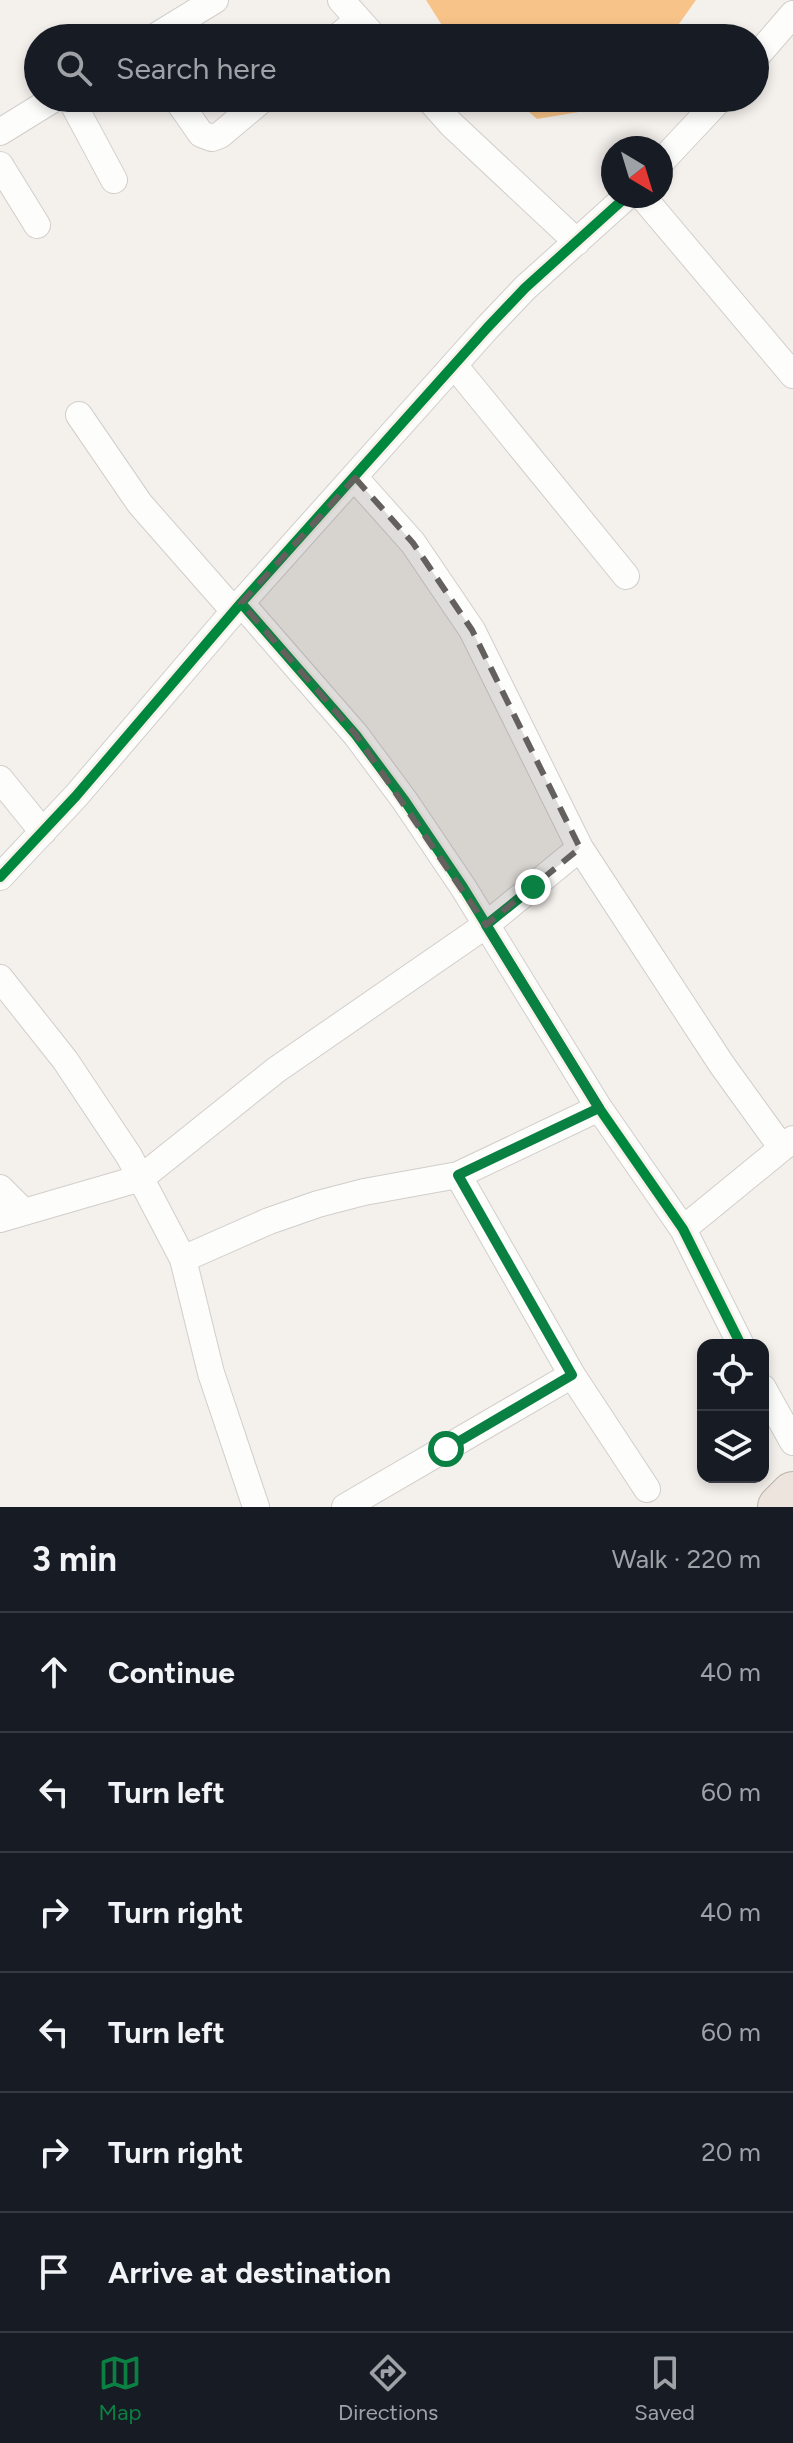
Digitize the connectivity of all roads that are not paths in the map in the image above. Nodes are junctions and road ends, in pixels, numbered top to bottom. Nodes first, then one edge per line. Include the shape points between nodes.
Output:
1 (215, 0) edge
2 (793, 14) edge
3 (176, 24) edge
4 (769, 42) edge
5 (32, 112) edge
6 (78, 112) edge
7 (186, 112) edge
8 (247, 112) edge
9 (440, 112) edge
10 (708, 112) edge
11 (0, 132) edge
12 (673, 149) edge
13 (0, 165) edge
14 (114, 180) dead end
15 (614, 208) edge
16 (652, 208) edge
17 (37, 225) dead end
18 (577, 242) junction
19 (454, 365) junction
20 (793, 375) edge
21 (79, 415) dead end
22 (355, 478) junction
23 (626, 576) dead end
24 (238, 607) junction
25 (0, 779) edge
26 (43, 832) junction
27 (580, 848) junction
28 (0, 877) edge
29 (486, 925) junction
30 (0, 978) edge
31 (599, 1108) junction
32 (787, 1143) edge
33 (458, 1175) junction
34 (141, 1178) junction
35 (0, 1188) edge
36 (12, 1215) edge
37 (683, 1229) junction
38 (183, 1259) junction
39 (738, 1339) edge
40 (572, 1375) junction
41 (769, 1399) edge
42 (793, 1442) edge
43 (647, 1489) dead end
44 (793, 1494) edge
45 (256, 1507) edge
46 (345, 1507) edge
47 (780, 1507) edge

1 - 3 street
2 - 4 street
5 - 11 street
6 - 14 street
7 - 8 street via 201,134 212,138
9 - 18 street
10 - 12 street
13 - 17 street
15 - 18 street
16 - 20 street
18 - 19 street via 525,288
19 - 22 street
19 - 23 street
21 - 24 street via 140,504
22 - 24 street
22 - 27 street via 413,543 472,630
24 - 26 street
24 - 29 street via 356,735
25 - 26 street
26 - 28 street
27 - 29 street
27 - 32 street via 682,1006
29 - 31 street
29 - 34 street via 276,1070
30 - 34 street via 65,1060
31 - 33 street
31 - 37 street
32 - 37 street
33 - 38 street via 318,1204
33 - 40 street
34 - 36 street
34 - 38 street
35 - 36 street
37 - 39 street
38 - 45 street via 211,1373
40 - 43 street
40 - 46 street
41 - 42 street
44 - 47 highway

